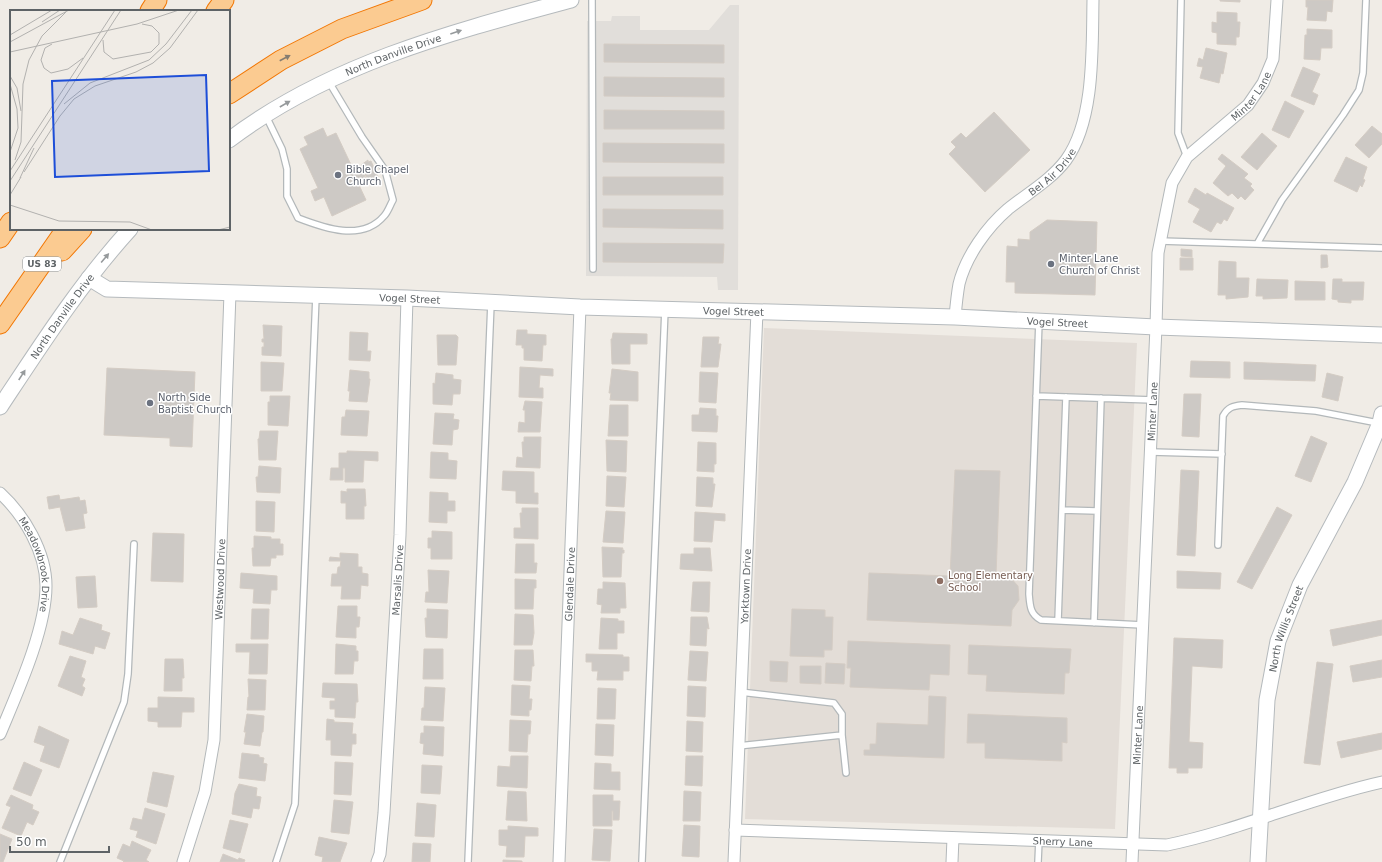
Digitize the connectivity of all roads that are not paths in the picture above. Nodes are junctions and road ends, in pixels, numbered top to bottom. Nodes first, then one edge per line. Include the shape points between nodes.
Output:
1 (157, 0) edge
2 (224, 0) edge
3 (422, 0) edge
4 (571, 0) edge
5 (592, 0) edge
6 (1094, 0) edge
7 (1181, 0) edge
8 (1277, 0) edge
9 (1366, 0) edge
10 (151, 10) edge
11 (217, 10) edge
12 (328, 80) junction
13 (230, 93) edge
14 (266, 115) junction
15 (230, 139) edge
16 (1187, 157) junction
17 (10, 223) edge
18 (65, 230) edge
19 (81, 230) edge
20 (129, 230) edge
21 (0, 238) edge
22 (1160, 241) junction
23 (1257, 244) junction
24 (1382, 248) edge
25 (593, 269) dead end
26 (89, 278) junction
27 (230, 293) junction
28 (316, 296) junction
29 (408, 298) junction
30 (18, 299) junction
31 (491, 302) junction
32 (580, 307) junction
33 (665, 309) junction
34 (757, 311) junction
35 (955, 317) junction
36 (1039, 321) junction
37 (0, 324) edge
38 (1156, 327) junction
39 (1382, 335) edge
40 (1036, 396) junction
41 (1066, 397) junction
42 (1101, 398) junction
43 (1153, 400) junction
44 (0, 407) edge
45 (1381, 418) edge
46 (1151, 452) junction
47 (1222, 454) junction
48 (0, 493) edge
49 (1062, 510) junction
50 (1097, 511) junction
51 (134, 544) dead end
52 (1218, 545) dead end
53 (1058, 621) junction
54 (1094, 623) junction
55 (1142, 625) junction
56 (740, 692) junction
57 (0, 734) edge
58 (842, 735) junction
59 (738, 746) junction
60 (846, 773) dead end
61 (1382, 782) edge
62 (1259, 820) junction
63 (735, 830) junction
64 (953, 838) junction
65 (1039, 840) junction
66 (1132, 844) junction
67 (60, 862) edge
68 (183, 862) edge
69 (276, 862) edge
70 (377, 862) edge
71 (468, 862) edge
72 (559, 862) edge
73 (642, 862) edge
74 (734, 862) edge
75 (952, 862) edge
76 (1038, 862) edge
77 (1132, 862) edge
78 (1258, 862) edge

1 - 10 highway
2 - 11 highway
13 -> 3 highway via 281,60 342,29
12 -> 4 street, North Danville Drive via 381,57 467,28
5 - 25 lane
6 - 35 street, Bel Air Drive via 1088,104 1078,135 1067,159 1007,210 988,230 969,258 959,284
7 - 16 lane via 1178,133
8 - 16 street, Minter Lane via 1273,59 1264,83 1248,105
9 - 23 lane via 1363,73 1359,90 1282,200
14 -> 12 street, North Danville Drive
12 - 14 lane via 385,170 391,192 392,200 384,216 367,228 341,232 298,218 287,196 288,169 282,149
14 - 15 street, North Danville Drive
16 - 22 street, Minter Lane via 1172,184
17 - 21 highway
18 - 30 highway, US 83
19 - 30 highway
26 -> 20 street, North Danville Drive
22 - 23 lane
22 - 38 street, Minter Lane
23 - 24 lane
26 - 27 street, Vogel Street via 107,289
44 -> 26 street, North Danville Drive via 57,320
27 - 28 street, Vogel Street
27 - 68 street, Westwood Drive via 214,740 205,792
28 - 29 street, Vogel Street
28 - 69 lane via 294,804
29 - 31 street, Vogel Street
29 - 70 street, Marsalis Drive via 400,543 384,813
30 - 37 highway, US 83
31 - 32 street, Vogel Street
31 - 71 lane
32 - 33 street, Vogel Street
32 - 72 street, Glendale Drive
33 - 34 street, Vogel Street
33 - 73 lane
34 - 35 street, Vogel Street
34 - 56 street, Yorktown Drive
35 - 36 street, Vogel Street
36 - 38 street, Vogel Street
36 - 40 lane
38 - 39 street, Vogel Street
38 - 43 street, Minter Lane
40 - 41 lane
40 - 53 lane via 1030,608 1034,616 1041,620
41 - 42 lane
41 - 49 lane
42 - 43 lane
42 - 50 lane
43 - 46 street, Minter Lane
45 - 47 lane via 1232,406 1223,416
45 - 62 street, North Willis Street via 1355,482 1300,585 1278,641 1267,700
46 - 47 lane
46 - 55 street, Minter Lane
47 - 52 lane
48 - 57 street, Meadowbrook Drive via 14,506 35,541 43,563 46,586 39,631
49 - 50 lane
49 - 53 lane
50 - 54 lane
51 - 67 lane via 128,674 124,702
53 - 54 lane
54 - 55 lane
55 - 66 street, Minter Lane
56 - 58 lane via 834,703 842,714
56 - 59 street, Yorktown Drive
58 - 59 lane
58 - 60 lane
59 - 63 street, Yorktown Drive
61 - 62 street, Sherry Lane via 1350,789
62 - 66 street, Sherry Lane via 1167,845
62 - 78 street, North Willis Street
63 - 64 street, Sherry Lane
63 - 74 street, Yorktown Drive
64 - 65 street, Sherry Lane
64 - 75 street
65 - 66 street, Sherry Lane
65 - 76 lane
66 - 77 street, Minter Lane

